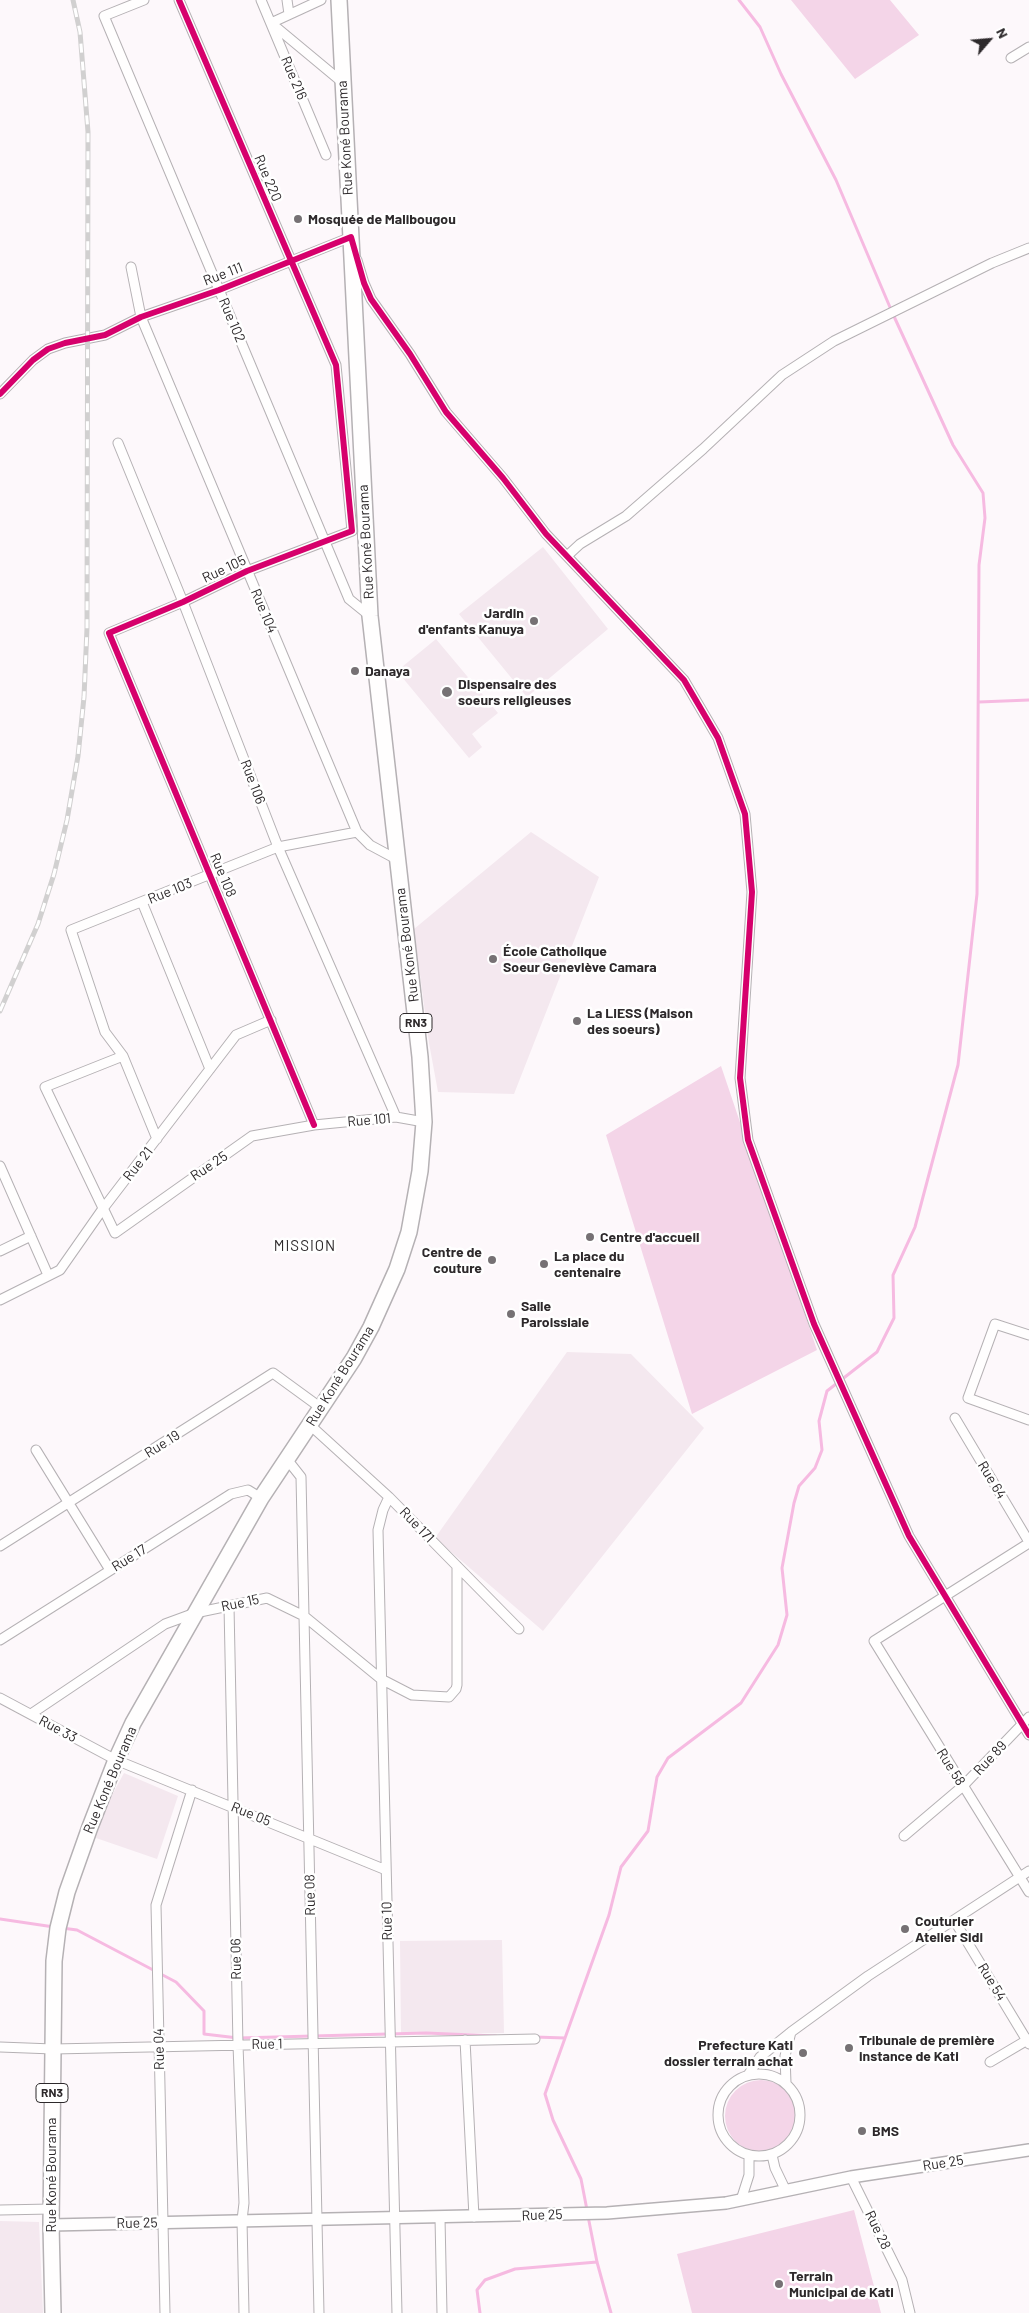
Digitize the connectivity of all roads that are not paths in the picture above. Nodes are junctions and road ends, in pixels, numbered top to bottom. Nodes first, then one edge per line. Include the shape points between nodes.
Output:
1 (144, 0) edge
2 (179, 0) edge
3 (261, 0) edge
4 (287, 0) edge
5 (321, 0) edge
6 (339, 0) edge
7 (289, 14) junction
8 (271, 23) junction
9 (1029, 47) edge
10 (1011, 58) dead end
11 (342, 82) junction
12 (326, 155) dead end
13 (351, 237) junction
14 (1029, 248) edge
15 (290, 261) junction
16 (131, 267) dead end
17 (219, 290) junction
18 (141, 317) junction
19 (0, 394) edge
20 (118, 443) dead end
21 (352, 531) joint
22 (325, 542) junction
23 (567, 556) junction
24 (247, 570) junction
25 (183, 602) junction
26 (370, 616) junction
27 (109, 633) joint
28 (357, 832) junction
29 (278, 847) junction
30 (398, 860) junction
31 (210, 875) junction
32 (142, 902) junction
33 (271, 1020) junction
34 (123, 1056) junction
35 (210, 1070) junction
36 (396, 1117) junction
37 (424, 1122) junction
38 (314, 1125) junction
39 (157, 1139) junction
40 (0, 1166) edge
41 (102, 1210) junction
42 (30, 1236) junction
43 (0, 1251) edge
44 (48, 1275) junction
45 (0, 1300) edge
46 (1029, 1335) edge
47 (321, 1408) junction
48 (955, 1418) dead end
49 (1029, 1420) edge
50 (310, 1425) junction
51 (36, 1450) dead end
52 (286, 1458) junction
53 (389, 1497) junction
54 (261, 1498) junction
55 (68, 1502) junction
56 (1029, 1542) edge
57 (0, 1546) edge
58 (457, 1566) junction
59 (110, 1570) junction
60 (946, 1596) junction
61 (229, 1606) junction
62 (195, 1613) junction
63 (304, 1616) junction
64 (519, 1629) dead end
65 (0, 1640) edge
66 (382, 1679) junction
67 (0, 1698) edge
68 (31, 1714) junction
69 (1026, 1720) edge
70 (1029, 1735) edge
71 (116, 1760) junction
72 (964, 1786) junction
73 (192, 1790) junction
74 (233, 1807) junction
75 (904, 1836) dead end
76 (309, 1838) junction
77 (386, 1870) junction
78 (1029, 1871) edge
79 (1020, 1878) junction
80 (1029, 1892) edge
81 (954, 1920) junction
82 (790, 2032) junction
83 (535, 2039) dead end
84 (465, 2040) junction
85 (1028, 2041) edge
86 (390, 2042) junction
87 (314, 2043) junction
88 (238, 2045) junction
89 (159, 2046) junction
90 (0, 2048) edge
91 (53, 2049) junction
92 (990, 2062) dead end
93 (748, 2075) junction
94 (786, 2083) junction
95 (1029, 2150) edge
96 (772, 2155) junction
97 (749, 2156) junction
98 (851, 2177) junction
99 (786, 2191) junction
100 (741, 2200) junction
101 (51, 2209) junction
102 (0, 2210) edge
103 (474, 2217) junction
104 (440, 2218) junction
105 (394, 2219) junction
106 (242, 2220) junction
107 (317, 2220) junction
108 (163, 2222) junction
109 (50, 2225) junction
110 (54, 2313) edge
111 (165, 2313) edge
112 (244, 2313) edge
113 (319, 2313) edge
114 (397, 2313) edge
115 (442, 2313) edge
116 (910, 2313) edge

1 - 17 street, Rue 102 via 104,16
2 - 15 street, Rue 220
3 - 8 street, Rue 216
4 - 7 street
5 - 7 street
6 - 11 highway, Rue Koné Bourama / RN3
7 - 8 street
8 - 11 street
8 - 12 street, Rue 216
9 - 10 street
11 - 13 highway, Rue Koné Bourama / RN3
13 - 15 street, Rue 111
13 - 23 street via 371,298 446,412
13 - 26 highway, Rue Koné Bourama / RN3
14 - 23 street via 834,341 782,375 626,516 580,544
15 - 17 street, Rue 111
15 - 21 street, Rue 220 via 336,365
16 - 18 street, Rue 104
17 - 18 street, Rue 111
17 - 22 street, Rue 102
18 - 19 street, Rue 111 via 105,335 48,350 33,360
18 - 24 street, Rue 104
20 - 25 street, Rue 106
21 - 22 street, Rue 105
22 - 24 street, Rue 105
22 - 26 street, Rue 102 via 349,599
23 - 60 street via 684,680 718,738 746,814 752,892 740,1078 748,1140 814,1324 910,1536
24 - 25 street, Rue 105
24 - 28 street, Rue 104
25 - 27 street, Rue 105
25 - 29 street, Rue 106
26 - 30 highway, Rue Koné Bourama / RN3
27 - 31 street, Rue 108
28 - 29 street, Rue 103
28 - 30 street, Rue 104 via 370,845
29 - 31 street, Rue 103
29 - 36 street, Rue 106
30 - 37 highway, Rue Koné Bourama / RN3
31 - 32 street, Rue 103
31 - 33 street, Rue 108
32 - 34 street, Rue 103 via 71,930 105,1032
32 - 35 street
33 - 35 street, Rue 21 via 236,1035
33 - 38 street, Rue 108
34 - 39 street
34 - 41 street via 45,1087
35 - 39 street, Rue 21
36 - 37 street, Rue 101
36 - 38 street, Rue 101
37 - 47 highway, Rue Koné Bourama / RN3 via 411,1223 397,1269 371,1327
38 - 41 street, Rue 25 via 252,1136 115,1233
39 - 41 street, Rue 21
40 - 42 street
41 - 44 street, Rue 21 via 60,1270
42 - 43 street
42 - 44 street
44 - 45 street, Rue 21
46 - 49 street via 995,1324 968,1398
47 - 50 highway, Rue Koné Bourama / RN3
47 - 55 street, Rue 19 via 273,1373
48 - 56 street, Rue 64
50 - 52 highway, Rue Koné Bourama / RN3
50 - 53 street, Rue 171
51 - 55 street
52 - 54 highway, Rue Koné Bourama / RN3
52 - 63 street, Rue 08 via 301,1477
53 - 58 street, Rue 171
53 - 66 street, Rue 10 via 378,1530
54 - 59 street, Rue 17 via 248,1490 231,1494
54 - 62 highway, Rue Koné Bourama / RN3
55 - 57 street, Rue 19
55 - 59 street
56 - 60 street
58 - 64 street, Rue 171
58 - 66 street, Rue 15 via 456,1689 449,1697 412,1695
59 - 65 street, Rue 17
60 - 69 street
60 - 72 street, Rue 58 via 874,1641
61 - 62 street, Rue 15
61 - 63 street, Rue 15 via 267,1598
61 - 74 street, Rue 06
62 - 68 street, Rue 15 via 165,1624
62 - 71 highway, Rue Koné Bourama / RN3
63 - 66 street, Rue 15
63 - 76 street, Rue 08
66 - 77 street, Rue 10
67 - 68 street, Rue 33
68 - 71 street, Rue 33
69 - 70 street
69 - 72 street, Rue 89
71 - 73 street, Rue 05
71 - 91 highway, Rue Koné Bourama / RN3 via 86,1836 58,1928 54,1961
72 - 75 street, Rue 89
72 - 79 street, Rue 58
73 - 74 street, Rue 05
73 - 89 street, Rue 04 via 156,1905
74 - 76 street, Rue 05
74 - 88 street, Rue 06
76 - 77 street, Rue 05
76 - 87 street, Rue 08
77 - 86 street, Rue 10
78 - 79 street
79 - 80 street, Rue 58
79 - 81 street
81 - 82 street
81 - 85 street, Rue 54
82 - 93 street via 760,2057
82 - 94 street via 785,2056
83 - 84 street, Rue 1
84 - 86 street, Rue 1
84 - 103 street
85 - 92 street
86 - 87 street, Rue 1
86 - 105 street, Rue 10
87 - 88 street, Rue 1
87 - 107 street, Rue 08
88 - 89 street, Rue 1
88 - 106 street, Rue 06
89 - 91 street, Rue 1
89 - 108 street, Rue 04
90 - 91 street, Rue 1
91 - 101 highway, Rue Koné Bourama / RN3
93 - 94 street via 762,2073
93 - 97 street via 728,2087 718,2113 720,2130 726,2140
94 - 96 street via 797,2098 800,2124 787,2146
95 - 98 street, Rue 25
96 - 97 street
96 - 99 street
97 - 100 street via 749,2175
98 - 99 street, Rue 25
98 - 116 street, Rue 28 via 902,2280
99 - 100 street, Rue 25
100 - 103 street, Rue 25 via 607,2213
101 - 102 street
101 - 109 highway, Rue Koné Bourama / RN3
103 - 104 street, Rue 25
104 - 105 street, Rue 25
104 - 115 street
105 - 107 street, Rue 25
105 - 114 street, Rue 10
106 - 107 street, Rue 25
106 - 108 street, Rue 25
106 - 112 street, Rue 06
107 - 113 street, Rue 08
108 - 109 street, Rue 25
108 - 111 street, Rue 04
109 - 110 highway, Rue Koné Bourama / RN3

